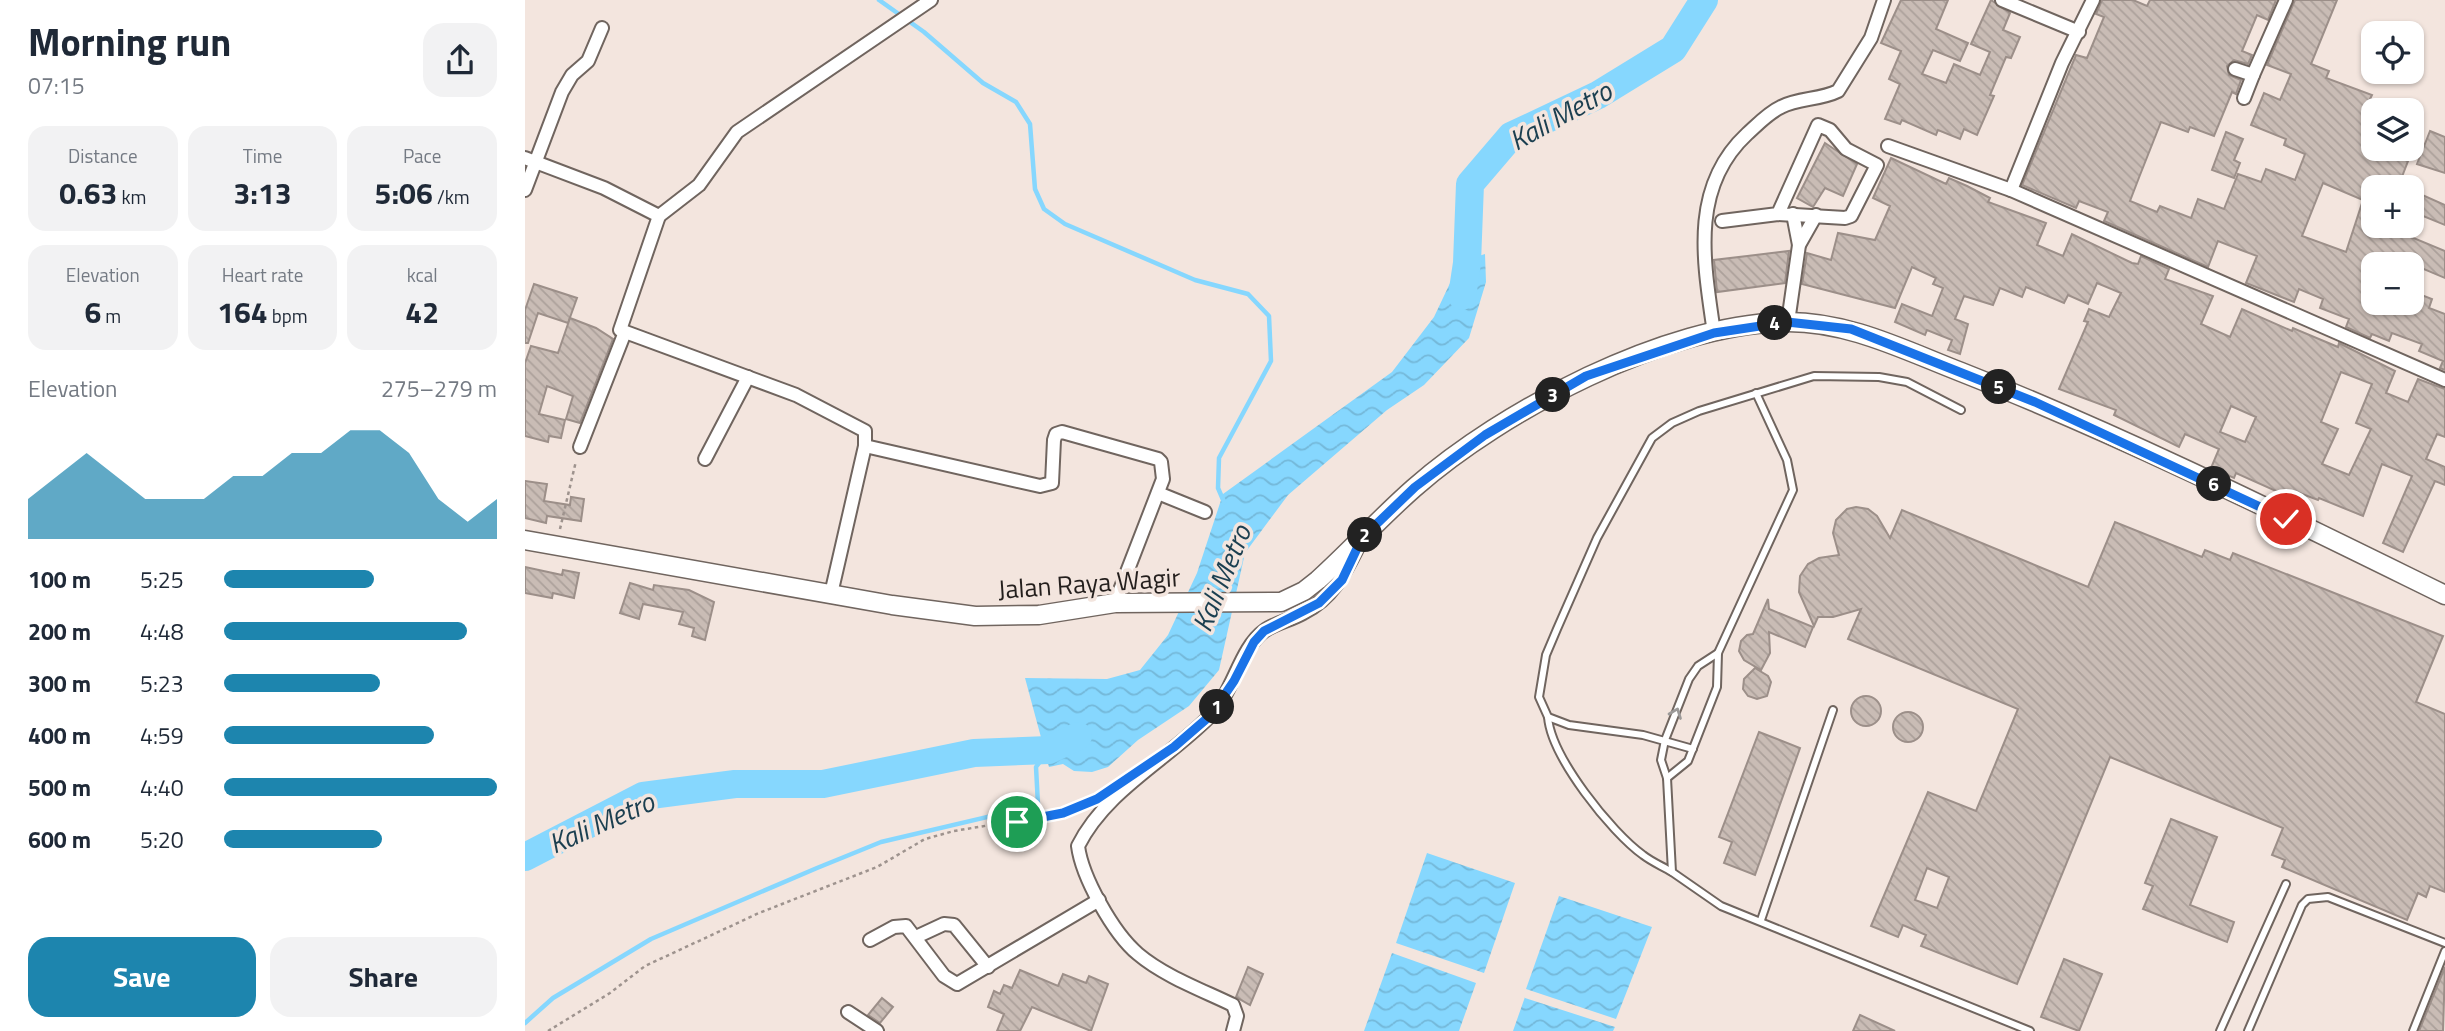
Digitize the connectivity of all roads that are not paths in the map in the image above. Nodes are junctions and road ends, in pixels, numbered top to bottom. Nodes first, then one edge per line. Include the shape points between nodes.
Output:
1 (1884, 0) edge
2 (2002, 0) edge
3 (2093, 0) edge
4 (2286, 0) edge
5 (930, 1) edge
6 (602, 28) dead end
7 (2079, 32) junction
8 (2235, 69) dead end
9 (2253, 75) junction
10 (2244, 98) dead end
11 (1888, 146) dead end
12 (530, 160) edge
13 (525, 190) edge
14 (2011, 190) junction
15 (1778, 214) junction
16 (1793, 214) junction
17 (1815, 215) junction
18 (659, 216) junction
19 (1722, 221) dead end
20 (1799, 245) junction
21 (1787, 322) junction
22 (625, 332) junction
23 (1714, 333) junction
24 (748, 377) junction
25 (2445, 380) edge
26 (1756, 393) junction
27 (1961, 410) dead end
28 (865, 446) junction
29 (580, 447) road end
30 (705, 460) dead end
31 (1158, 493) junction
32 (1205, 512) dead end
33 (1362, 538) junction
34 (525, 540) edge
35 (831, 594) junction
36 (2445, 595) edge
37 (1115, 603) junction
38 (1718, 653) junction
39 (1833, 710) dead end
40 (1548, 717) junction
41 (1665, 740) junction
42 (1693, 749) junction
43 (1667, 778) junction
44 (1672, 872) junction
45 (2286, 884) dead end
46 (1100, 900) junction
47 (1761, 920) junction
48 (916, 937) junction
49 (870, 940) dead end
50 (2445, 943) edge
51 (2445, 951) edge
52 (988, 967) junction
53 (848, 1012) dead end
54 (877, 1031) edge
55 (1233, 1031) edge
56 (2030, 1031) edge
57 (2220, 1031) edge
58 (2248, 1031) edge
59 (2413, 1031) edge

1 - 23 street via 1871,38 1837,91 1781,107 1735,145 1722,165 1709,195 1704,227
2 - 7 street
3 - 7 street
4 - 9 street
5 - 18 street via 737,132 705,179
6 - 12 street via 588,61 562,92
7 - 14 street via 2062,62
8 - 9 street
9 - 10 street
11 - 14 street
12 - 13 street
12 - 18 street via 604,188
14 - 25 street
15 - 16 street
15 - 17 street via 1818,125 1830,130 1846,149 1877,165 1851,216
15 - 19 street
16 - 17 street
16 - 20 street
17 - 20 street
18 - 22 street via 619,327
20 - 21 street
21 - 23 main road, Jalan Raya Wagir
21 - 36 main road, Jalan Raya Wagir via 1851,329 2035,402
22 - 24 street
22 - 29 street
23 - 33 main road, Jalan Raya Wagir via 1586,376 1525,411 1415,487
24 - 28 street via 796,395 862,429 867,436
24 - 30 street
26 - 27 lane via 1814,376 1879,377 1907,382
26 - 38 lane via 1787,460 1793,490
26 - 40 lane via 1672,422 1652,438 1597,538 1546,655 1539,697
28 - 31 street via 1047,486 1052,483 1056,434 1067,432 1158,459 1163,470
28 - 35 street
31 - 32 street
31 - 37 street
33 - 37 main road, Jalan Raya Wagir via 1304,591 1280,602
33 - 46 street via 1340,583 1307,612 1264,631 1211,715 1098,813 1078,846 1083,869
34 - 35 main road, Jalan Raya Wagir
35 - 37 main road, Jalan Raya Wagir via 932,611 1008,617
41 -> 38 lane via 1689,679 1698,666
38 - 42 lane via 1717,687
39 - 47 lane
40 - 41 lane via 1569,725
40 - 44 lane via 1557,750 1610,825 1643,855
41 - 42 lane
41 - 43 lane via 1661,760
42 - 43 lane via 1688,761
43 - 44 lane
44 - 47 lane via 1721,906
45 - 57 lane
46 - 52 street
46 - 55 street via 1137,953 1233,1005 1237,1017
47 - 56 lane
48 - 49 street via 900,926
48 - 52 street via 944,924 954,925
48 - 52 street via 950,982 964,982
50 - 58 lane via 2328,897 2308,899
51 - 59 lane
53 - 54 street

